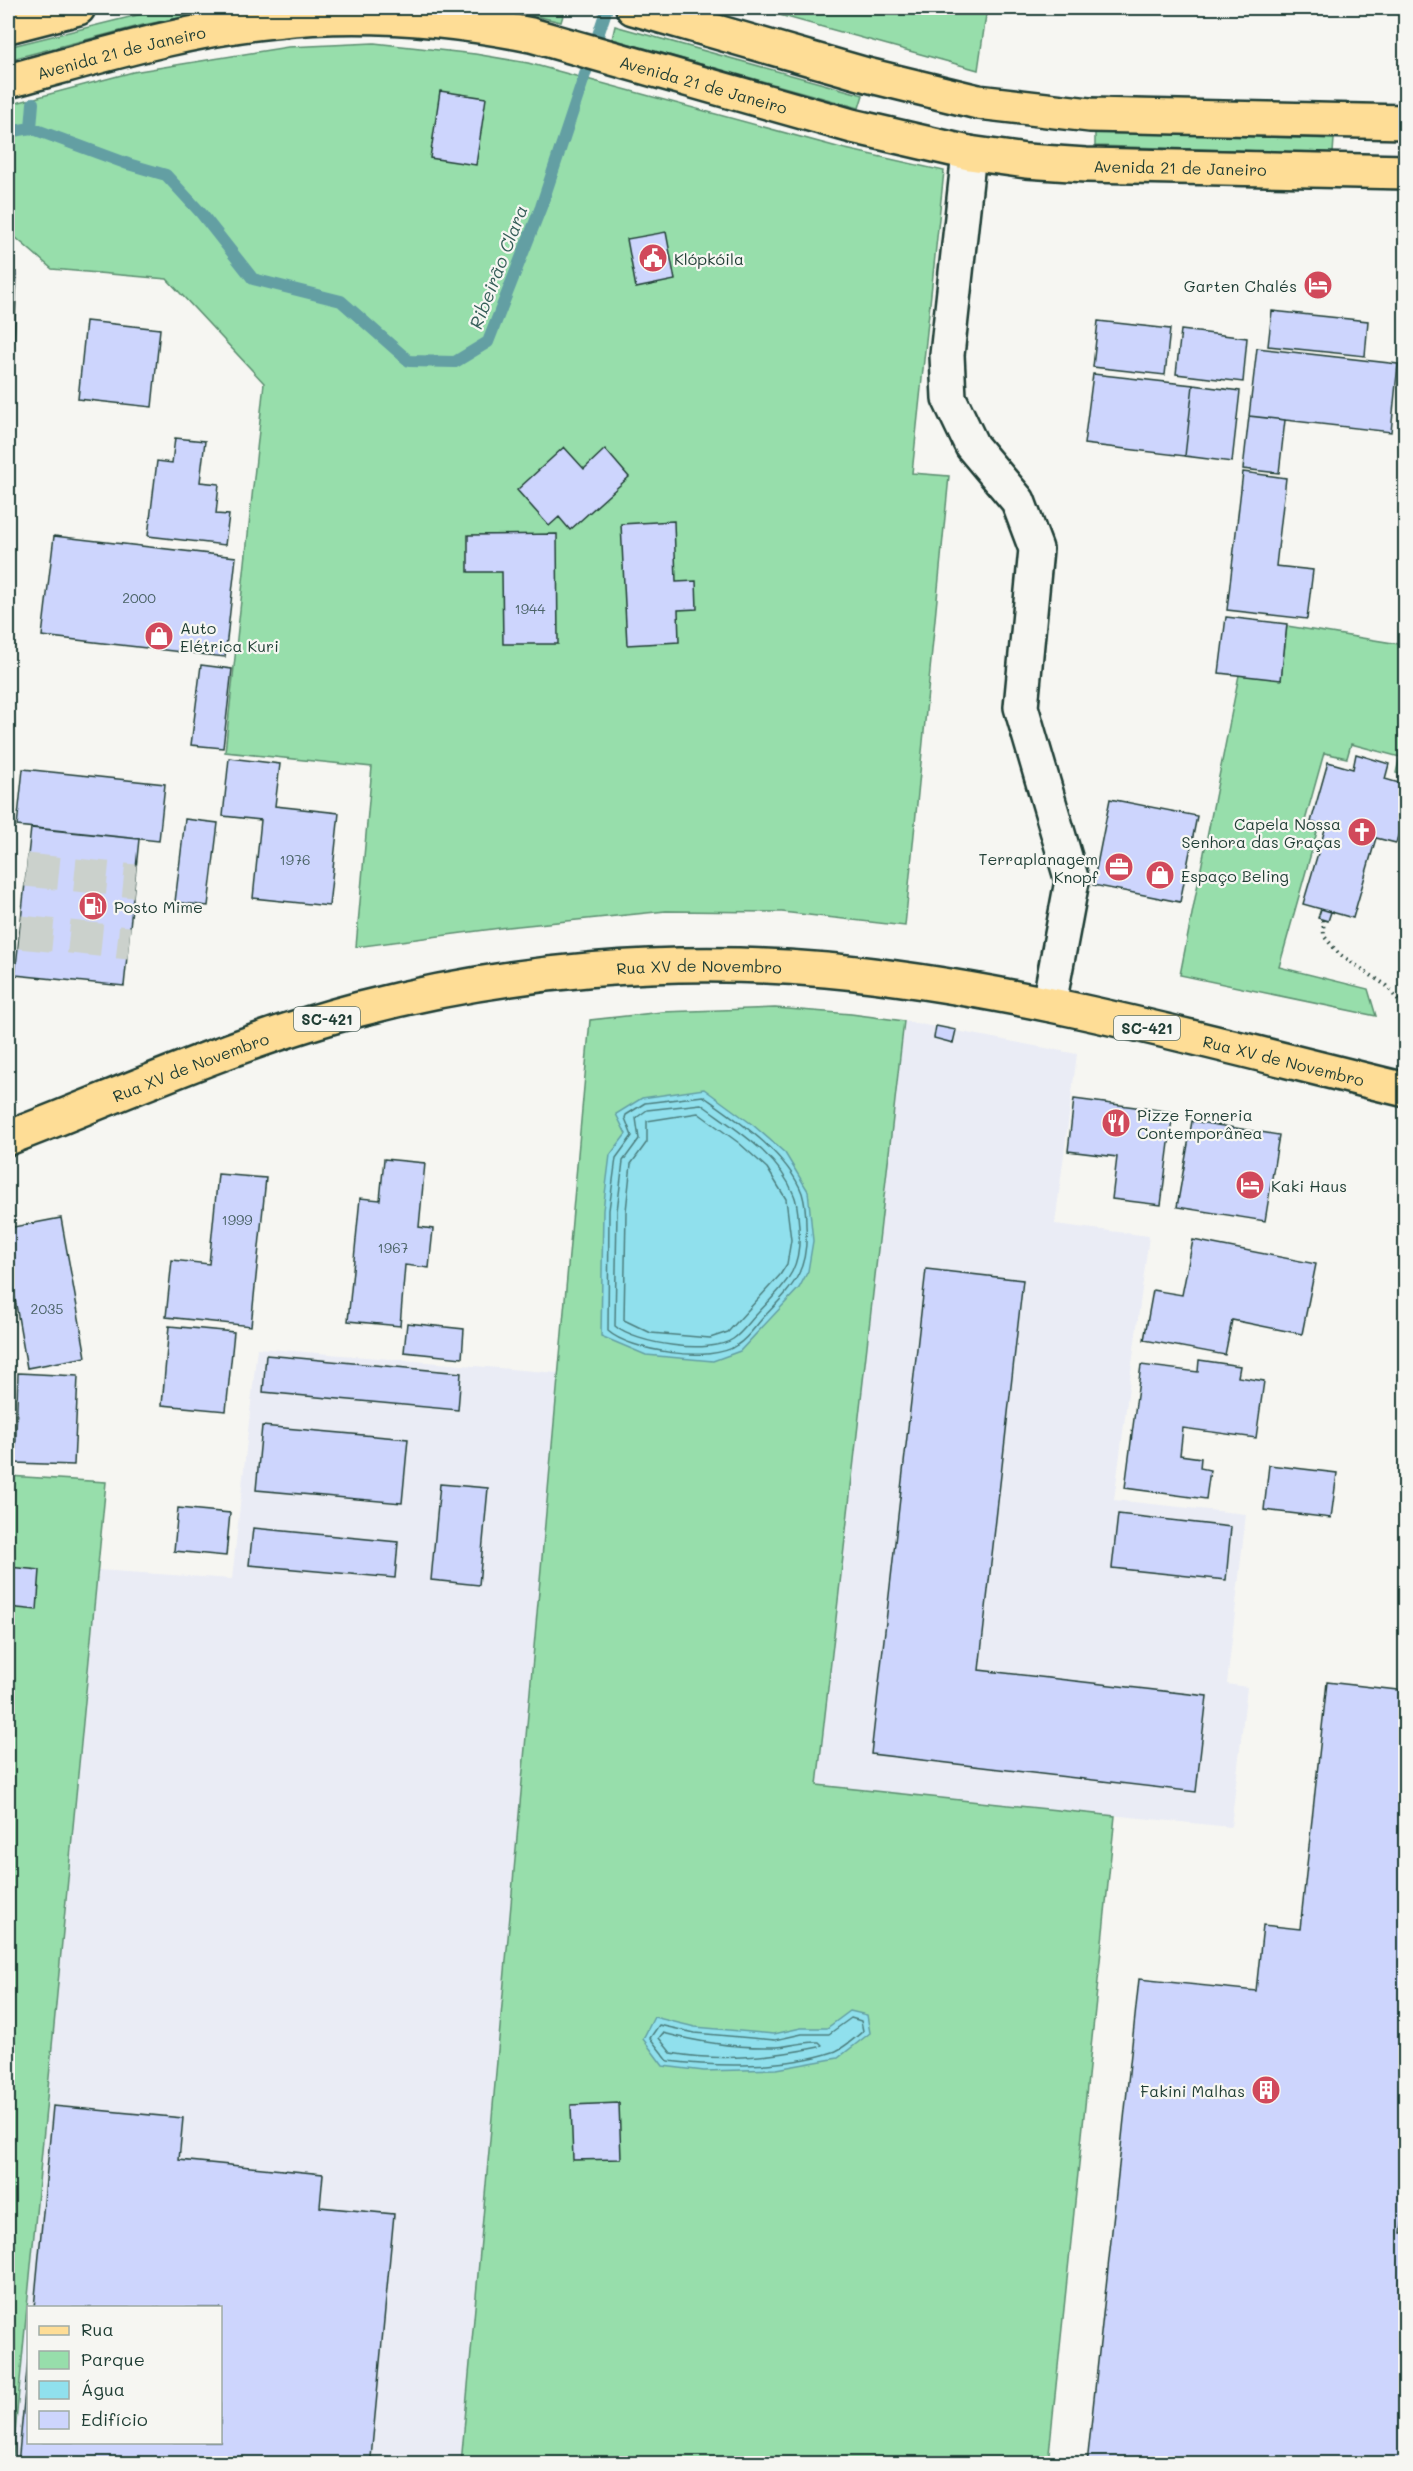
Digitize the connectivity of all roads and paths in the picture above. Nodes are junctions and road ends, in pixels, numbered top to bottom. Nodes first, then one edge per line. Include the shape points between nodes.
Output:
1 (78, 8) edge
2 (633, 8) edge
3 (273, 14) edge
4 (8, 27) edge
5 (8, 81) edge
6 (978, 102) junction
7 (1406, 122) edge
8 (969, 153) junction
9 (1406, 172) edge
10 (1323, 920) dead end
11 (1049, 1004) junction
12 (1406, 1011) edge
13 (1406, 1090) edge
14 (8, 1138) edge

1 - 4 main road
2 - 6 main road via 867,75
3 - 5 main road, Avenida 21 de Janeiro
3 - 8 main road, Avenida 21 de Janeiro via 377,16 478,25 561,44 852,126
6 - 7 main road via 1090,114
6 - 8 main road
8 - 9 main road, Avenida 21 de Janeiro via 1086,165
8 - 11 lane via 946,355 949,398 972,446 1018,501 1036,549 1021,707 1072,881
10 - 12 path via 1324,936 1339,954 1387,986
11 - 13 main road, Rua XV de Novembro / SC-421
11 - 14 main road, Rua XV de Novembro / SC-421 via 886,977 755,965 663,964 573,972 433,994 319,1021

